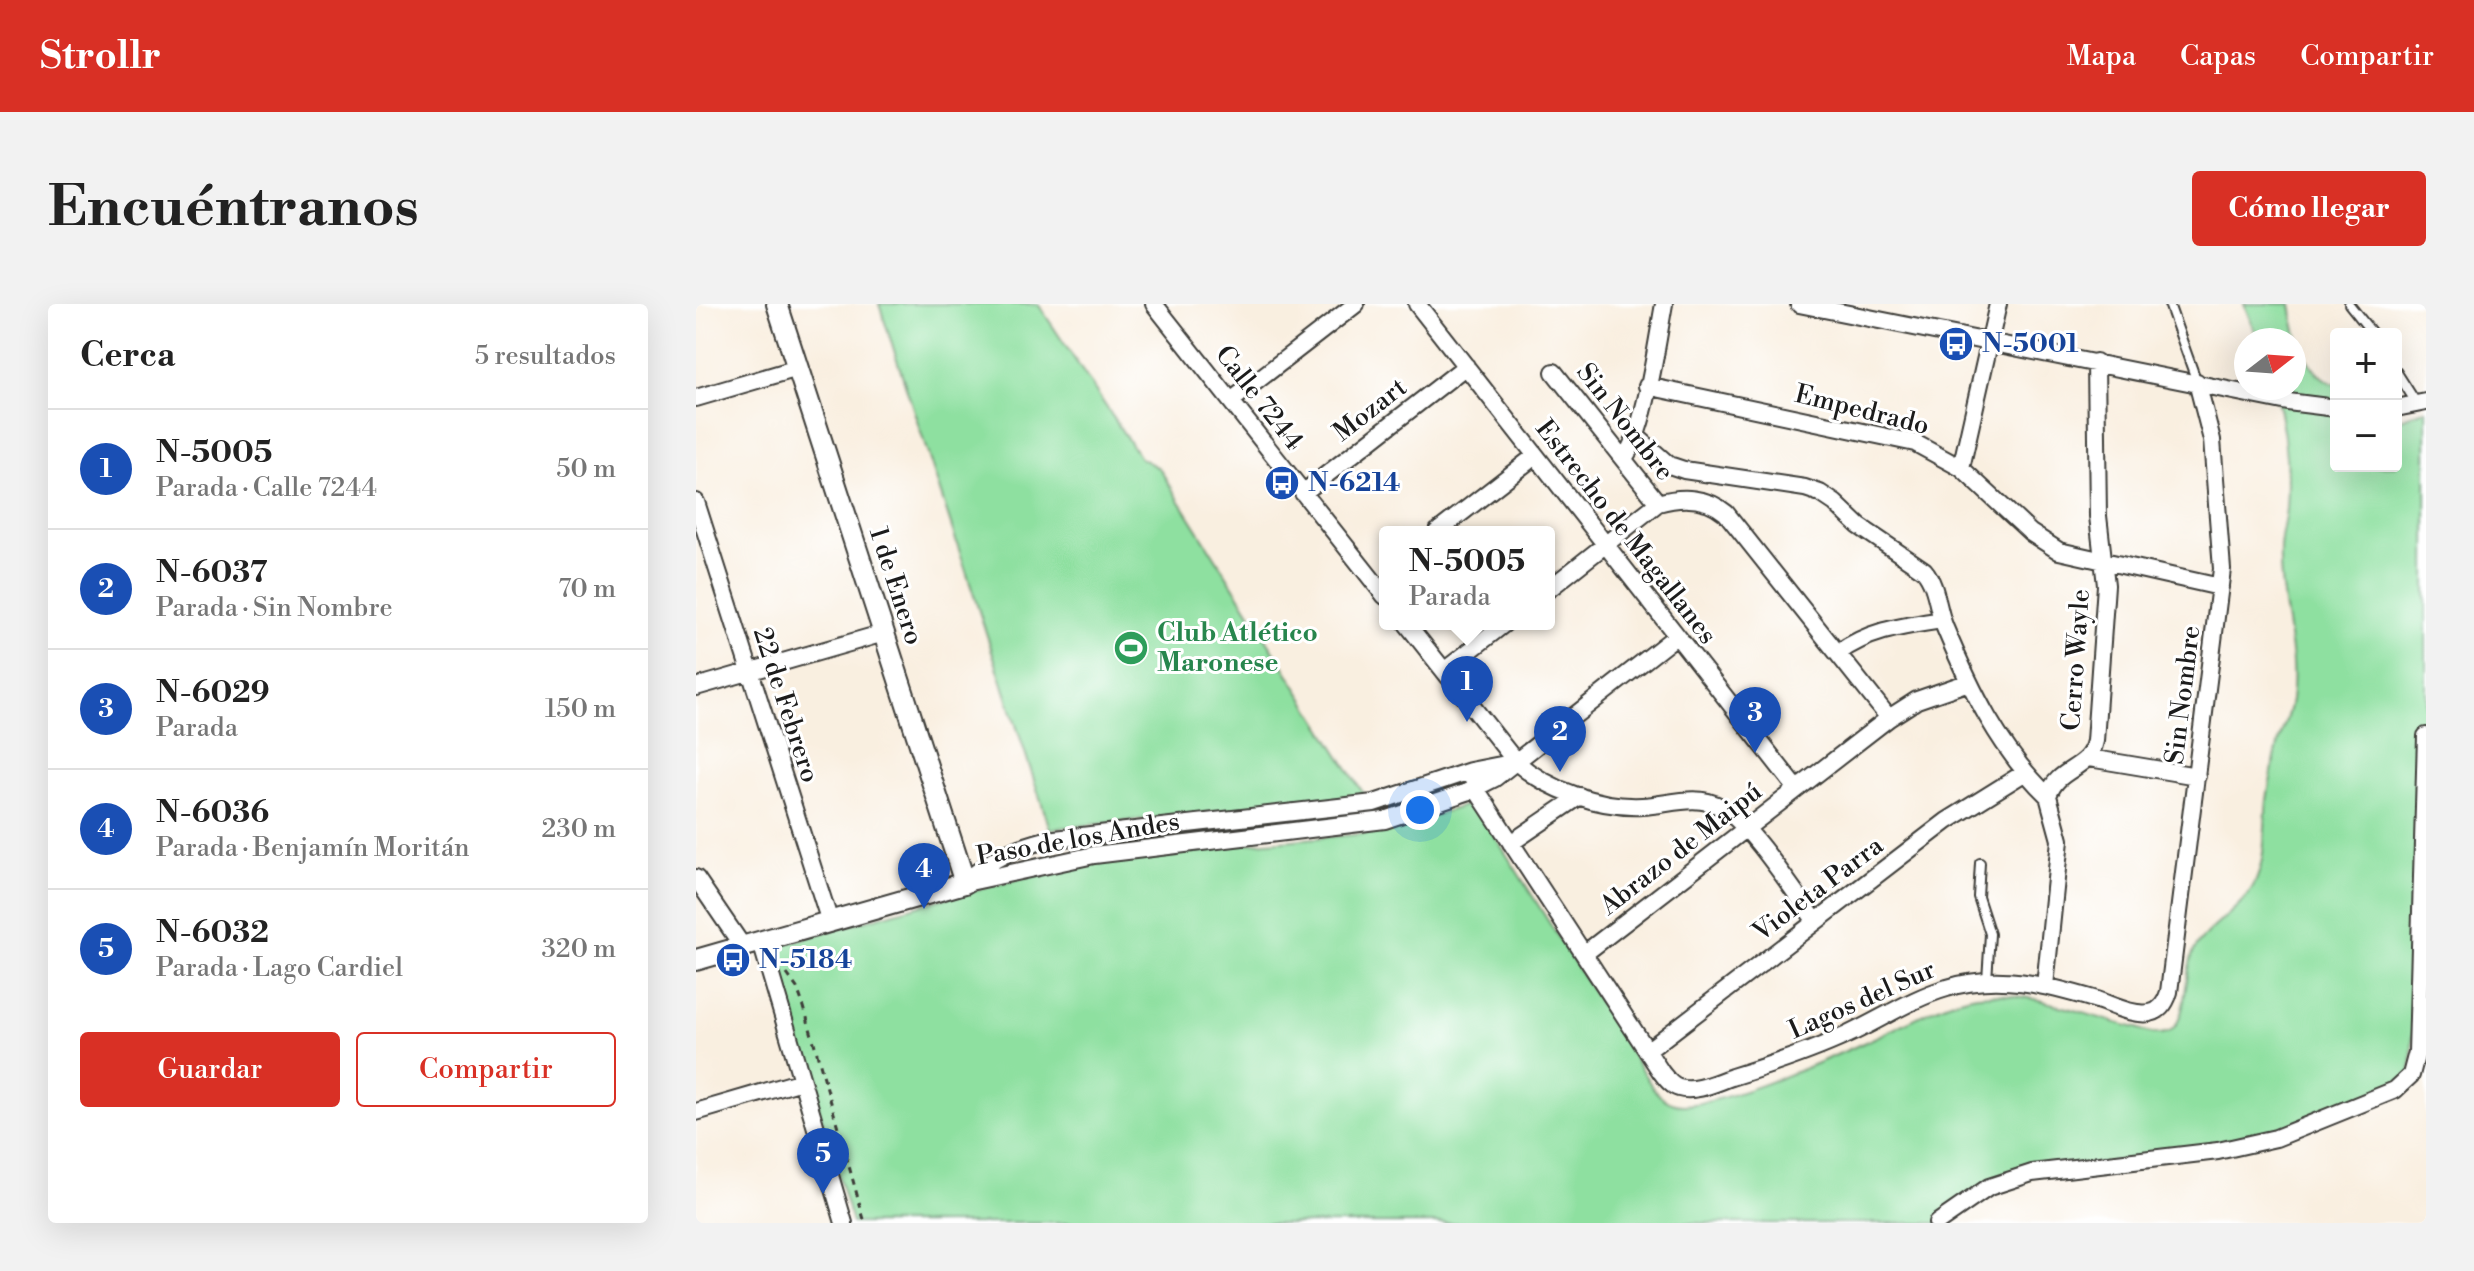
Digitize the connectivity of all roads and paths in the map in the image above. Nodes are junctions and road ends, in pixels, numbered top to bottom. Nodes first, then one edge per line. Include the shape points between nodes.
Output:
1 (777, 304) edge
2 (1154, 304) edge
3 (1356, 304) edge
4 (1417, 304) edge
5 (1664, 304) edge
6 (1799, 304) edge
7 (1998, 304) edge
8 (2169, 304) edge
9 (2349, 304) edge
10 (2368, 328) edge
11 (1990, 341) junction
12 (2096, 362) junction
13 (1466, 366) junction
14 (798, 368) junction
15 (1554, 372) dead end
16 (2402, 378) edge
17 (2197, 382) junction
18 (1647, 386) junction
19 (696, 398) edge
20 (1231, 401) junction
21 (2422, 403) edge
22 (2330, 407) edge
23 (2402, 407) edge
24 (1636, 436) junction
25 (1535, 456) junction
26 (1624, 458) junction
27 (1961, 468) junction
28 (1303, 493) junction
29 (1666, 500) junction
30 (696, 502) edge
31 (1445, 526) edge
32 (1605, 545) junction
33 (2104, 562) junction
34 (1379, 576) edge
35 (1555, 584) edge
36 (2220, 587) junction
37 (1942, 620) junction
38 (1412, 630) edge
39 (1496, 630) edge
40 (884, 633) junction
41 (1676, 636) junction
42 (1838, 653) junction
43 (750, 671) junction
44 (1444, 671) junction
45 (1969, 682) junction
46 (696, 687) edge
47 (1889, 718) junction
48 (2426, 736) edge
49 (2089, 758) junction
50 (1516, 762) junction
51 (1470, 771) junction
52 (2024, 773) junction
53 (2197, 776) junction
54 (1476, 789) junction
55 (1797, 789) junction
56 (1580, 796) junction
57 (2048, 796) junction
58 (1746, 829) junction
59 (1511, 843) junction
60 (1980, 863) dead end
61 (696, 878) edge
62 (965, 883) junction
63 (1815, 920) junction
64 (830, 922) junction
65 (752, 944) junction
66 (1584, 954) junction
67 (696, 960) edge
68 (783, 970) dead end
69 (1987, 980) junction
70 (2045, 986) junction
71 (2158, 1010) joint
72 (1647, 1051) junction
73 (802, 1081) junction
74 (696, 1112) edge
75 (843, 1223) edge
76 (865, 1223) edge
77 (1937, 1223) edge

1 - 14 street, 1 de Enero
2 - 20 street, Calle 7244
3 - 20 street
4 - 13 street, Estrecho de Magallanes
5 - 18 street
6 - 11 street
7 - 11 street
8 - 17 lane
9 - 10 lane
11 - 12 street
11 - 27 street
12 - 17 street
12 - 33 street, Cerro Wayle via 2098,516
13 - 25 street, Estrecho de Magallanes
13 - 28 street, Mozart
14 - 19 street
14 - 40 street, 1 de Enero
15 - 26 street, Sin Nombre
16 - 21 lane
17 - 22 street
17 - 36 street, Sin Nombre via 2212,440
18 - 24 street
18 - 27 street, Empedrado via 1906,441
20 - 28 street, Calle 7244
21 - 23 street
24 - 26 street
24 - 37 street via 1669,465 1684,470 1820,493 1930,577
25 - 31 street
25 - 32 street, Estrecho de Magallanes
26 - 29 street, Sin Nombre
27 - 33 street, Empedrado via 2045,545
28 - 34 street, Calle 7244
29 - 32 street
29 - 42 street, Sin Nombre via 1705,501 1726,513
30 - 43 street, 22 de Febrero
32 - 35 street
32 - 41 street, Estrecho de Magallanes
33 - 36 street, Empedrado
33 - 49 street, Cerro Wayle via 2105,611 2095,741
36 - 53 street, Sin Nombre
37 - 42 street via 1869,635
37 - 45 street
38 - 44 street
39 - 44 street
40 - 43 street
40 - 62 street, 1 de Enero
41 - 50 street, Paso de los Andes
41 - 55 street, Estrecho de Magallanes
42 - 47 street, Sin Nombre
43 - 46 street
43 - 64 street, 22 de Febrero
44 - 50 street
45 - 47 street, Abrazo de Maipú via 1917,700
45 - 52 street
47 - 55 street, Abrazo de Maipú
48 - 77 street via 2417,1052 2404,1084 2257,1144 2009,1179
49 - 53 street
49 - 57 street, Cerro Wayle via 2057,779
50 - 51 street, Paso de los Andes
50 - 54 street, Paso de los Andes
50 - 56 street
51 - 54 street
51 - 62 street, Paso de los Andes via 1354,806 1046,840 990,861
52 - 57 street
52 - 63 street, Violeta Parra via 1947,821
53 - 71 street, Sin Nombre via 2169,992
54 - 59 street
54 - 62 street, Paso de los Andes via 1385,820 1121,851
55 - 58 street, Abrazo de Maipú
56 - 58 street via 1625,806 1707,801
56 - 59 street
57 - 70 street via 2060,840
58 - 63 street
58 - 66 street, Abrazo de Maipú
59 - 66 street
60 - 69 lane via 1978,897 1990,934
61 - 65 street
62 - 64 street
63 - 72 street, Violeta Parra
64 - 65 street
65 - 67 street
65 - 73 street
66 - 72 street
68 - 76 path via 804,1007
69 - 70 street, Lagos del Sur
69 - 72 street, Lagos del Sur via 1940,990 1849,1035 1698,1088 1681,1089 1667,1080
70 - 71 street, Lagos del Sur via 2134,1012
73 - 74 street
73 - 75 street

